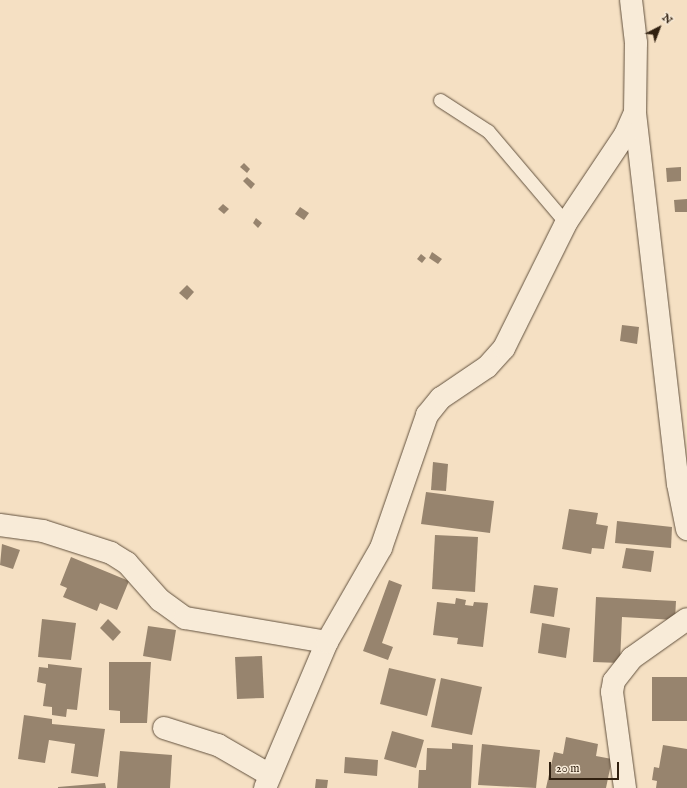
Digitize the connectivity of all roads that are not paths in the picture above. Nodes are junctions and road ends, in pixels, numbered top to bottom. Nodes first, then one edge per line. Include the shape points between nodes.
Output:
1 (631, 0) edge
2 (440, 100) dead end
3 (635, 113) junction
4 (566, 223) junction
5 (0, 525) edge
6 (687, 529) edge
7 (687, 619) edge
8 (327, 642) junction
9 (164, 728) dead end
10 (267, 781) edge
11 (625, 788) edge

1 - 3 street via 636,43
2 - 4 lane via 488,131
3 - 4 street via 614,154
3 - 6 street via 678,484
4 - 8 street via 504,348 487,367 441,398 430,410 381,548
5 - 8 street via 43,531 110,553 127,563 160,600 185,618
7 - 11 street via 632,658 614,681 612,692
8 - 10 street
9 - 10 street via 218,745

